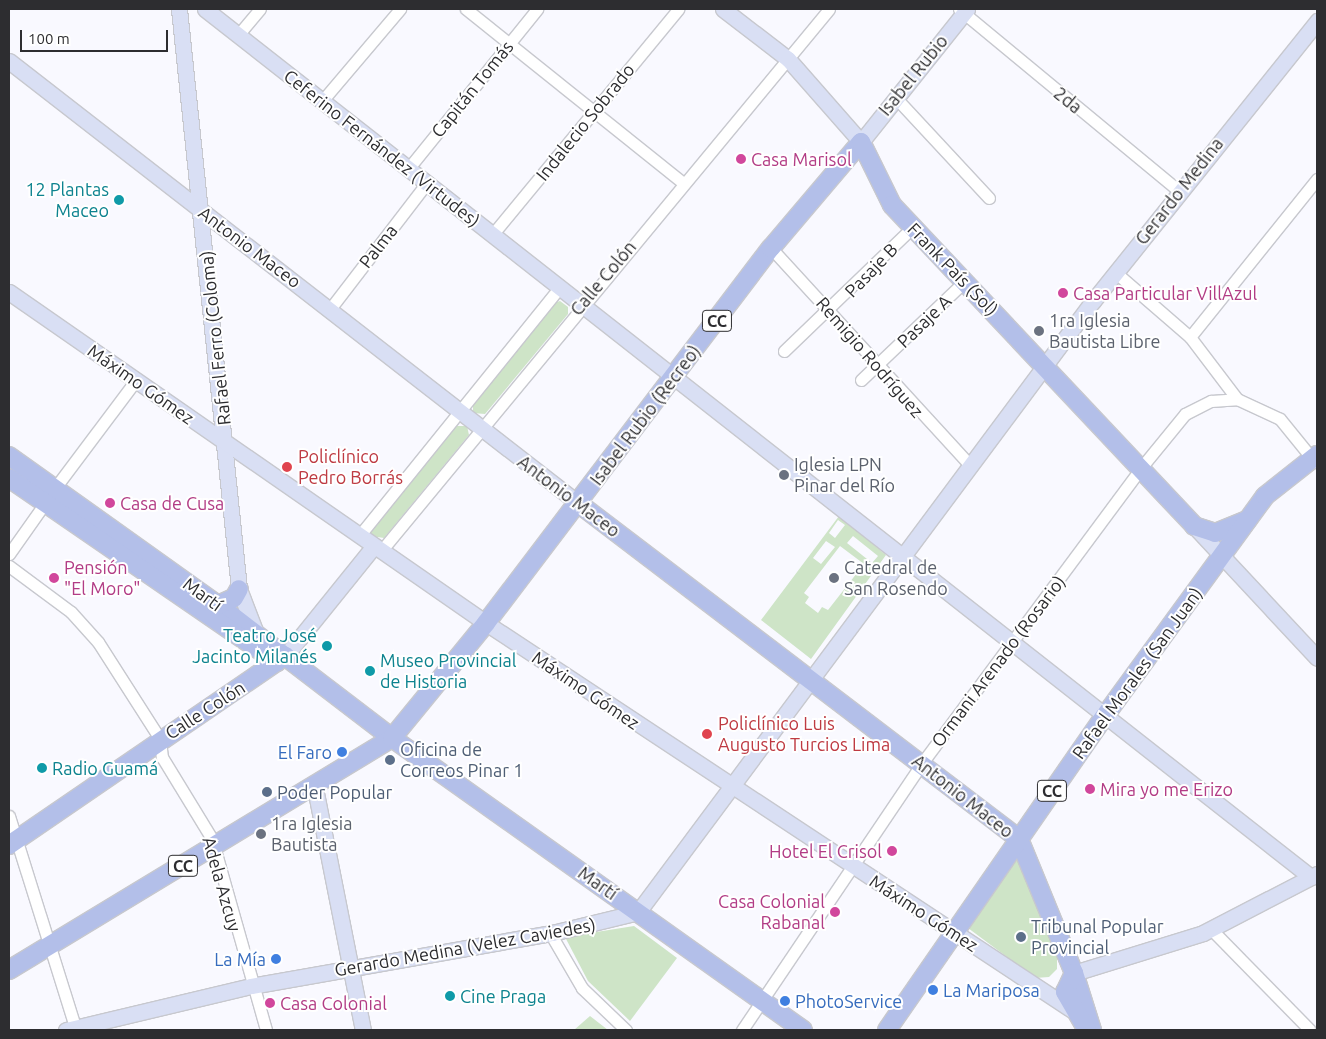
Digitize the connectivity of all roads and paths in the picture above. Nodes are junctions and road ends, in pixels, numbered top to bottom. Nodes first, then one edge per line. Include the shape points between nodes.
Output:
1 (179, 9) edge
2 (260, 9) edge
3 (400, 9) edge
4 (466, 9) edge
5 (537, 9) edge
6 (678, 9) edge
7 (723, 9) edge
8 (829, 9) edge
9 (963, 10) edge
10 (208, 11) edge
11 (1317, 21) edge
12 (181, 25) junction
13 (238, 35) junction
14 (509, 43) junction
15 (788, 59) junction
16 (9, 61) edge
17 (895, 97) junction
18 (322, 102) junction
19 (593, 111) junction
20 (861, 142) junction
21 (408, 169) junction
22 (196, 170) junction
23 (1317, 179) edge
24 (682, 183) junction
25 (426, 184) junction
26 (173, 188) junction
27 (1178, 190) junction
28 (989, 198) dead end
29 (200, 209) junction
30 (912, 228) junction
31 (230, 232) junction
32 (492, 235) junction
33 (205, 242) junction
34 (771, 248) junction
35 (1115, 272) junction
36 (964, 282) junction
37 (559, 288) junction
38 (9, 292) edge
39 (580, 305) junction
40 (330, 309) junction
41 (831, 311) junction
42 (1190, 337) junction
43 (784, 352) dead end
44 (878, 365) junction
45 (1045, 365) junction
46 (674, 378) junction
47 (136, 380) junction
48 (861, 380) dead end
49 (1237, 399) junction
50 (459, 410) junction
51 (482, 429) junction
52 (225, 444) junction
53 (9, 456) edge
54 (1315, 459) edge
55 (970, 465) junction
56 (1140, 469) junction
57 (9, 478) edge
58 (55, 488) junction
59 (45, 503) junction
60 (578, 503) junction
61 (1248, 520) junction
62 (1194, 526) junction
63 (359, 536) junction
64 (377, 548) junction
65 (9, 554) edge
66 (901, 555) junction
67 (1222, 556) junction
68 (9, 566) edge
69 (239, 589) junction
70 (218, 605) junction
71 (239, 613) junction
72 (486, 623) junction
73 (217, 625) junction
74 (1010, 644) junction
75 (275, 657) junction
76 (1317, 658) edge
77 (810, 678) junction
78 (1104, 717) junction
79 (392, 738) junction
80 (160, 739) junction
81 (922, 763) junction
82 (729, 785) junction
83 (315, 788) junction
84 (9, 816) edge
85 (1019, 839) junction
86 (12, 843) edge
87 (213, 849) junction
88 (852, 866) junction
89 (1315, 877) edge
90 (638, 912) junction
91 (1211, 929) junction
92 (550, 933) junction
93 (955, 934) junction
94 (52, 944) junction
95 (348, 967) junction
96 (9, 970) edge
97 (1074, 973) junction
98 (251, 986) junction
99 (761, 1000) junction
100 (1072, 1010) junction
101 (72, 1029) edge
102 (266, 1030) edge
103 (362, 1030) edge
104 (626, 1030) edge
105 (742, 1030) edge
106 (803, 1030) edge
107 (887, 1030) edge
108 (1087, 1030) edge
109 (1092, 1030) edge
110 (1310, 1030) edge

1 - 12 street, Rafael Ferro (Coloma)
2 - 13 street
3 - 18 street
4 - 14 street
5 - 14 street, Capitán Tomás
6 - 19 street, Indalecio Sobrado
7 - 15 street, Frank País (Sol)
8 - 15 street, Calle Colón
9 - 17 street, Isabel Rubio
9 - 27 street, 2da
10 - 12 street
10 - 13 street, Ceferino Fernández (Virtudes)
11 - 27 street, Gerardo Medina
12 - 22 street, Rafael Ferro (Coloma)
13 - 18 street, Ceferino Fernández (Virtudes)
14 - 19 street
14 - 21 street, Capitán Tomás
15 - 20 street, Frank País (Sol)
15 - 24 street, Calle Colón
16 - 26 street, Antonio Maceo
17 - 20 street, Isabel Rubio
17 - 28 street
18 - 21 street, Ceferino Fernández (Virtudes)
19 - 24 street
19 - 32 street, Indalecio Sobrado
20 - 30 main road, Frank País (Sol) via 882,190
20 - 34 main road, Isabel Rubio (Recreo) / CC
21 - 25 street, Ceferino Fernández (Virtudes)
22 - 26 street via 188,183
22 - 29 street, Rafael Ferro (Coloma)
23 - 42 street
24 - 39 street, Calle Colón
25 - 32 street, Ceferino Fernández (Virtudes)
25 - 40 street, Palma
26 - 29 street, Antonio Maceo
27 - 35 street, Gerardo Medina
29 - 31 street, Antonio Maceo
29 - 33 street, Rafael Ferro (Coloma)
30 - 36 main road, Frank País (Sol)
30 - 41 street, Pasaje B
31 - 33 street via 216,232
31 - 40 street, Antonio Maceo
32 - 37 street, Ceferino Fernández (Virtudes)
33 - 52 street, Rafael Ferro (Coloma)
34 - 41 street, Remigio Rodríguez
34 - 46 main road, Isabel Rubio (Recreo) / CC
35 - 42 street
35 - 45 street, Gerardo Medina
36 - 44 street, Pasaje A
36 - 45 main road, Frank País (Sol)
37 - 39 street, Ceferino Fernández (Virtudes)
37 - 50 street, Calle Colón
38 - 47 street, Máximo Gómez
39 - 46 street
39 - 51 street, Calle Colón
40 - 50 street, Antonio Maceo
41 - 43 street, Pasaje B
41 - 44 street, Remigio Rodríguez
42 - 49 street
44 - 48 street, Pasaje A
44 - 55 street, Remigio Rodríguez
45 - 55 street
45 - 56 main road, Frank País (Sol)
46 - 60 main road, Isabel Rubio (Recreo) / CC
46 - 66 street
47 - 52 street, Máximo Gómez
47 - 58 street
49 - 54 street via 1280,419
49 - 56 street, Ormani Arenado (Rosario) via 1211,401 1185,414
50 - 51 street, Antonio Maceo
50 - 63 street, Calle Colón
51 - 60 street, Antonio Maceo
51 - 64 street, Calle Colón
52 - 63 street, Máximo Gómez
52 - 69 street, Rafael Ferro (Coloma)
53 - 58 main road, Martí
54 - 61 main road, Rafael Morales (San Juan) / CC via 1265,496
55 - 66 street
56 - 62 main road, Frank País (Sol)
56 - 74 street, Ormani Arenado (Rosario)
57 - 59 main road, Martí
58 - 59 street via 44,492
58 - 70 main road, Martí
59 - 65 street
59 - 73 main road, Martí
60 - 72 main road, Isabel Rubio (Recreo) / CC
60 - 77 main road, Antonio Maceo
61 - 62 main road via 1215,533
61 - 67 main road, Rafael Morales (San Juan) / CC
62 - 67 street
63 - 64 street, Máximo Gómez
64 - 72 street, Máximo Gómez
64 - 75 street, Calle Colón
66 - 74 street
66 - 77 street
67 - 76 street
67 - 78 main road, Rafael Morales (San Juan) / CC
68 - 80 street, Adela Azcuy via 71,612 98,642
69 - 70 main road via 234,598
69 - 71 street, Rafael Ferro (Coloma)
70 - 71 main road, Martí
71 - 73 main road
71 - 75 main road, Martí
72 - 79 main road, Isabel Rubio (Recreo) / CC
72 - 82 street, Máximo Gómez
73 - 75 main road, Martí
74 - 78 street
74 - 81 street, Ormani Arenado (Rosario)
75 - 79 main road, Martí
75 - 80 main road, Calle Colón via 262,672
77 - 81 main road, Antonio Maceo
77 - 82 street
78 - 85 main road, Rafael Morales (San Juan) / CC
78 - 89 street
79 - 83 main road, Isabel Rubio (Recreo) / CC
79 - 90 main road, Martí
80 - 86 main road, Calle Colón
80 - 87 street, Adela Azcuy via 162,757
81 - 85 main road, Antonio Maceo
81 - 88 street, Ormani Arenado (Rosario)
82 - 88 street, Máximo Gómez
82 - 90 street
83 - 87 main road, Isabel Rubio (Recreo) / CC
83 - 95 street
84 - 86 street
85 - 93 main road, Rafael Morales (San Juan) / CC
85 - 97 main road, Antonio Maceo
86 - 94 street
87 - 94 main road, Isabel Rubio (Recreo) / CC
87 - 98 street, Adela Azcuy
88 - 93 street, Máximo Gómez
88 - 99 street, Ormani Arenado (Rosario)
89 - 91 street
90 - 92 street, Gerardo Medina (Velez Caviedes)
90 - 99 main road, Martí
91 - 97 street
91 - 110 street
92 - 95 street, Gerardo Medina (Velez Caviedes)
92 - 104 street via 582,988
93 - 100 street, Máximo Gómez
93 - 107 main road, Rafael Morales (San Juan) / CC
94 - 96 main road, Isabel Rubio (Recreo) / CC
94 - 101 street
95 - 98 street, Gerardo Medina (Velez Caviedes)
95 - 103 street
97 - 100 main road via 1065,992
97 - 109 main road, Antonio Maceo
98 - 101 street, Gerardo Medina (Velez Caviedes)
98 - 102 street, Adela Azcuy
99 - 105 street, Ormani Arenado (Rosario)
99 - 106 main road, Martí
100 - 108 main road

